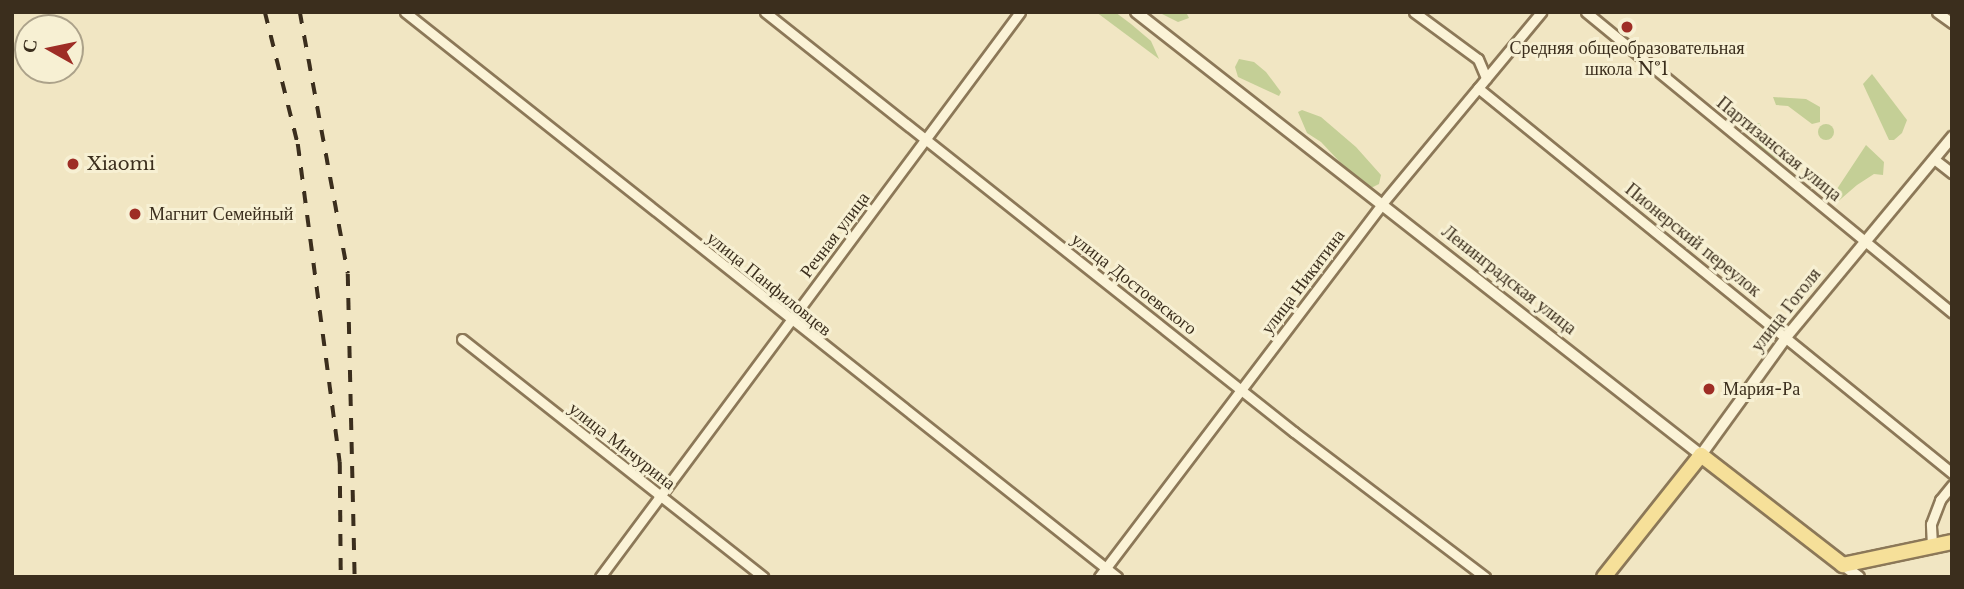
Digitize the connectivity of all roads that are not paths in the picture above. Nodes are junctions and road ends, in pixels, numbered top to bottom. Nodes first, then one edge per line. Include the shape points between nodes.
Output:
1 (405, 12) edge
2 (765, 12) edge
3 (1020, 12) edge
4 (1136, 12) edge
5 (1414, 12) edge
6 (1541, 12) edge
7 (1586, 12) edge
8 (1937, 12) edge
9 (1952, 23) edge
10 (1486, 78) junction
11 (1478, 88) junction
12 (1952, 137) edge
13 (924, 141) junction
14 (1934, 159) junction
15 (1952, 173) edge
16 (1381, 205) junction
17 (1866, 240) junction
18 (1952, 313) edge
19 (790, 321) junction
20 (1787, 336) junction
21 (462, 339) dead end
22 (1242, 387) junction
23 (1701, 455) junction
24 (1952, 473) edge
25 (1952, 485) edge
26 (660, 496) junction
27 (1952, 542) edge
28 (1932, 545) junction
29 (1843, 565) junction
30 (1105, 568) junction
31 (600, 577) edge
32 (763, 577) edge
33 (1099, 577) edge
34 (1117, 577) edge
35 (1485, 577) edge
36 (1604, 577) edge
37 (1859, 577) edge

1 - 19 street, улица Панфиловцев
2 - 13 street, улица Достоевского
3 - 13 street, Речная улица
4 - 16 street, Ленинградская улица
5 - 10 street via 1478,59
6 - 10 street, улица Никитина
7 - 17 street, Партизанская улица
8 - 9 street
10 - 11 street, улица Никитина
11 - 16 street, улица Никитина
11 - 20 street, Пионерский переулок
12 - 14 street, улица Гоголя
13 - 19 street, Речная улица
13 - 22 street, улица Достоевского
14 - 15 street
14 - 17 street, улица Гоголя
16 - 22 street, улица Никитина
16 - 23 street, Ленинградская улица
17 - 18 street, Партизанская улица
17 - 20 street, улица Гоголя
19 - 26 street, Речная улица
19 - 30 street, улица Панфиловцев
20 - 23 street, улица Гоголя
20 - 24 street, Пионерский переулок
21 - 26 street, улица Мичурина
22 - 30 street, улица Никитина
22 - 35 street, улица Достоевского
23 - 29 main road, Ленинградская улица
23 - 36 main road, улица Гоголя
25 - 28 street via 1931,524
26 - 31 street, Речная улица
26 - 32 street, улица Мичурина
27 - 28 main road
28 - 29 main road
29 - 37 street, Ленинградская улица
30 - 33 street, улица Никитина
30 - 34 street, улица Панфиловцев

